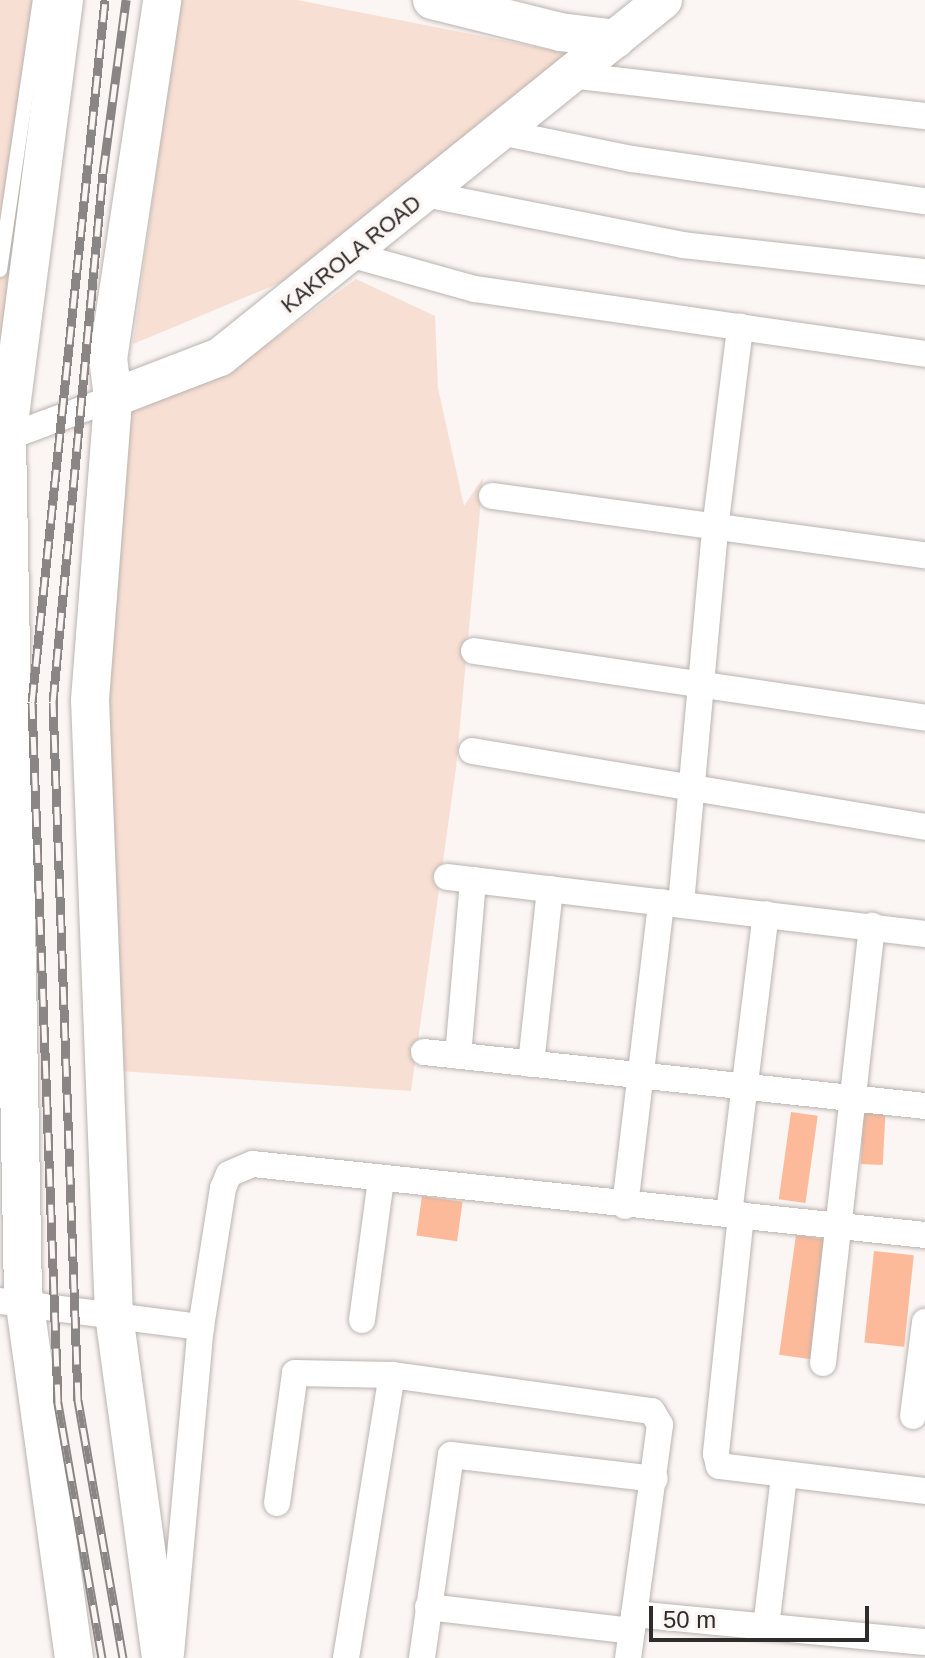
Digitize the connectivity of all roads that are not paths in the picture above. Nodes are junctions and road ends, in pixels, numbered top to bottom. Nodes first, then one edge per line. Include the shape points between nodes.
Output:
1 (40, 0) edge
2 (64, 0) edge
3 (162, 0) edge
4 (432, 0) edge
5 (663, 0) edge
6 (616, 39) junction
7 (570, 75) junction
8 (925, 116) edge
9 (500, 132) junction
10 (425, 194) junction
11 (925, 201) edge
12 (353, 255) junction
13 (0, 270) edge
14 (925, 272) edge
15 (740, 327) junction
16 (925, 354) edge
17 (113, 398) junction
18 (3, 439) edge
19 (492, 496) dead end
20 (715, 529) junction
21 (925, 555) edge
22 (474, 651) dead end
23 (704, 686) junction
24 (925, 718) edge
25 (472, 751) dead end
26 (695, 788) junction
27 (925, 827) edge
28 (550, 889) junction
29 (671, 903) junction
30 (766, 914) junction
31 (872, 926) junction
32 (925, 934) edge
33 (424, 1052) dead end
34 (458, 1056) junction
35 (531, 1064) junction
36 (641, 1075) junction
37 (745, 1085) junction
38 (854, 1098) junction
39 (925, 1106) edge
40 (381, 1179) junction
41 (625, 1206) junction
42 (735, 1215) junction
43 (841, 1225) junction
44 (925, 1235) edge
45 (12, 1304) edge
46 (114, 1315) junction
47 (362, 1320) dead end
48 (925, 1322) edge
49 (201, 1327) junction
50 (823, 1363) dead end
51 (392, 1375) junction
52 (913, 1416) dead end
53 (784, 1476) junction
54 (655, 1479) junction
55 (925, 1491) edge
56 (277, 1503) dead end
57 (428, 1607) junction
58 (633, 1623) junction
59 (766, 1627) junction
60 (925, 1642) edge
61 (74, 1658) edge
62 (161, 1658) edge
63 (171, 1658) edge
64 (346, 1658) edge
65 (422, 1658) edge
66 (628, 1658) edge

1 - 13 lane
2 - 18 street
3 - 17 street via 108,359
4 - 6 street via 560,32
5 - 6 street, KAKROLA ROAD
6 - 7 street, KAKROLA ROAD
7 - 8 street
7 - 9 street, KAKROLA ROAD
9 - 10 street, KAKROLA ROAD
9 - 11 street via 632,159
10 - 12 street, KAKROLA ROAD
10 - 14 street via 683,245
12 - 15 street via 475,289
12 - 17 street, KAKROLA ROAD via 220,357
15 - 16 street
15 - 20 street
17 - 18 street, KAKROLA ROAD
17 - 46 street via 90,700
18 - 45 street
19 - 20 street
20 - 21 street
20 - 23 street
22 - 23 street
23 - 24 street
23 - 26 street
25 - 26 street
26 - 27 street
26 - 29 street
28 - 29 street
28 - 34 street via 460,879
28 - 35 street
29 - 30 street
29 - 36 street
30 - 31 street
30 - 37 street
31 - 32 street
31 - 38 street
33 - 34 street
34 - 35 street
35 - 36 street
36 - 37 street
36 - 41 street
37 - 38 street
37 - 42 street
38 - 39 street
38 - 43 street
40 - 41 street
40 - 47 street
40 - 49 street via 253,1164 229,1174
41 - 42 street
42 - 43 street
42 - 53 street via 716,1460 728,1469
43 - 44 street
43 - 50 street
45 - 46 street
45 - 61 street
46 - 49 street
46 - 62 street
48 - 52 street
49 - 63 street
51 - 54 street via 652,1411 660,1425
51 - 56 street via 295,1373
51 - 64 street
53 - 55 street
53 - 59 street
54 - 57 street via 451,1455
54 - 58 street
57 - 58 street
57 - 65 street
58 - 59 street
58 - 66 street
59 - 60 street

